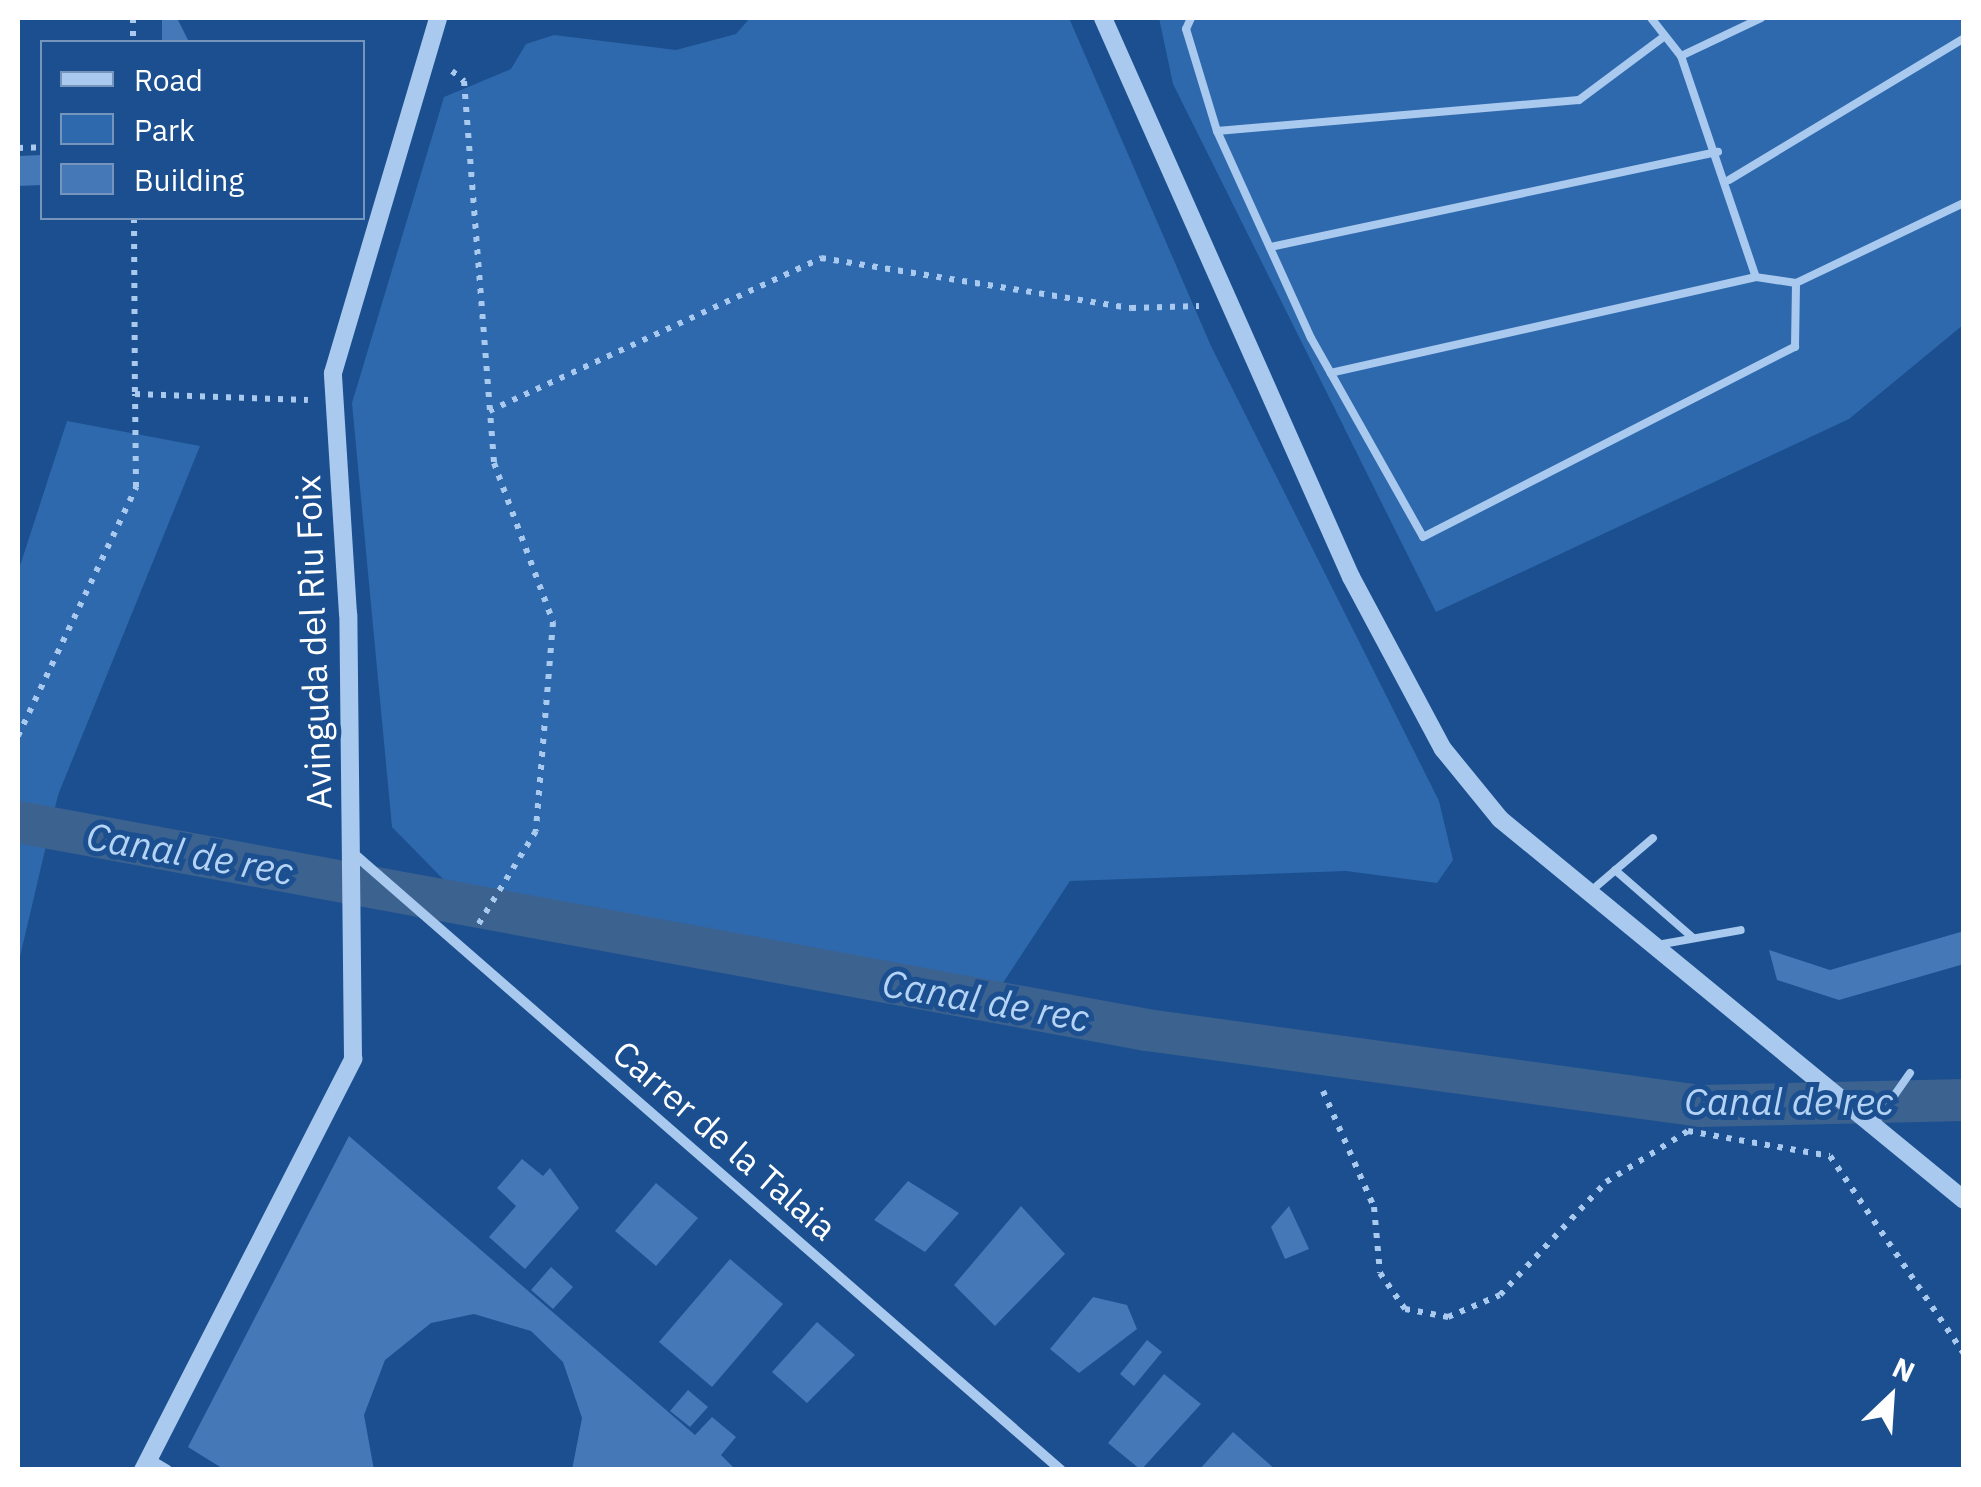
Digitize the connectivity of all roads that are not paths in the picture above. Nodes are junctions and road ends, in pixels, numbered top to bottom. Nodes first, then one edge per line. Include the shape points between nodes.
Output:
1 (438, 18) edge
2 (1102, 18) edge
3 (1191, 18) edge
4 (1652, 18) edge
5 (1761, 18) edge
6 (1665, 36) junction
7 (1964, 38) edge
8 (1681, 56) junction
9 (1217, 131) junction
10 (1718, 152) junction
11 (1728, 180) junction
12 (1964, 202) edge
13 (1270, 247) junction
14 (1756, 277) junction
15 (1796, 283) junction
16 (1331, 374) junction
17 (1653, 838) dead end
18 (354, 853) junction
19 (1616, 870) junction
20 (1588, 894) junction
21 (1741, 930) dead end
22 (1692, 937) junction
23 (1649, 946) junction
24 (1910, 1074) dead end
25 (1872, 1127) junction
26 (1964, 1200) edge
27 (146, 1464) edge
28 (166, 1470) edge
29 (1061, 1470) edge

1 - 18 street, Avinguda del Riu Foix via 333,373
2 - 20 street via 1368,612 1443,749 1500,819
3 - 9 lane via 1186,29
4 - 6 lane
5 - 8 lane
6 - 8 lane
6 - 9 lane via 1578,100
7 - 11 lane
8 - 10 lane
9 - 13 lane
10 - 11 lane
10 - 13 lane
11 - 14 lane
12 - 15 lane
13 - 16 lane
14 - 15 lane
14 - 16 lane
15 - 16 lane via 1795,347 1423,537
17 - 19 lane
18 - 27 street, Avinguda del Riu Foix via 352,1058
18 - 29 street, Carrer de la Talaia
19 - 20 lane
19 - 22 lane
20 - 23 street
21 - 22 lane
22 - 23 lane
23 - 25 street
24 - 25 lane
25 - 26 street
27 - 28 street

